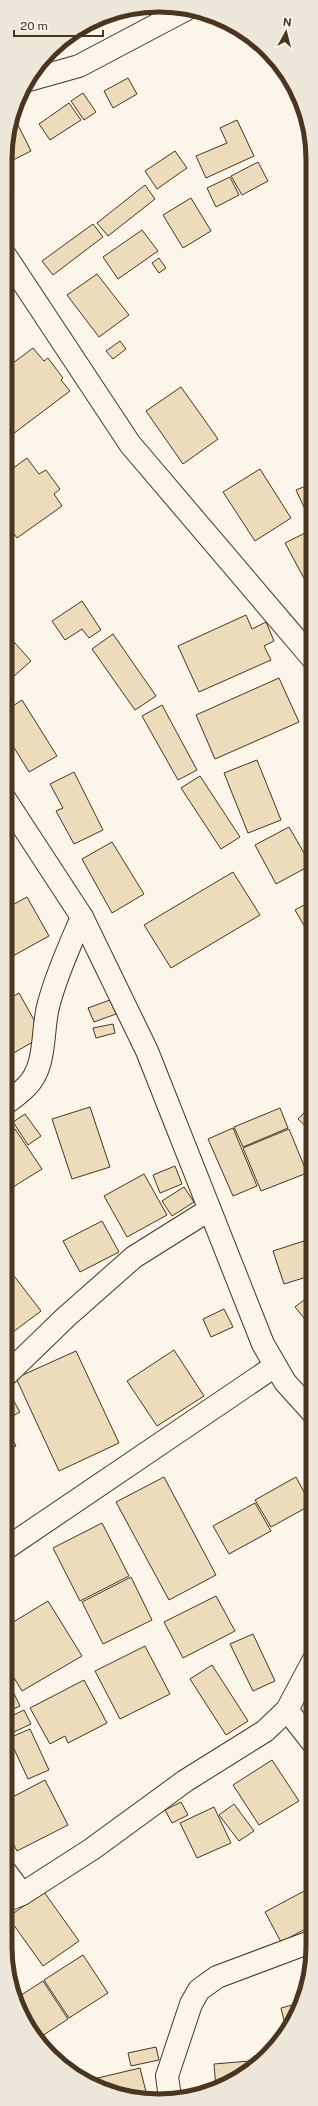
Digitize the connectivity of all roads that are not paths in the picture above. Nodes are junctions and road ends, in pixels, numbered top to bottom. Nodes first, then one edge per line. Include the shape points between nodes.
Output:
1 (179, 13) edge
2 (36, 78) edge
3 (12, 266) edge
4 (306, 651) edge
5 (12, 808) edge
6 (82, 917) junction
7 (12, 1099) edge
8 (210, 1210) junction
9 (275, 1366) junction
10 (12, 1369) edge
11 (306, 1405) edge
12 (12, 1544) edge
13 (306, 1674) edge
14 (287, 1710) junction
15 (306, 1734) edge
16 (14, 1898) edge
17 (306, 1944) edge
18 (169, 2094) edge

1 - 2 street via 79,66
3 - 4 street via 130,444
5 - 6 street
6 - 7 street via 48,1004 37,1069 28,1086
6 - 8 street via 147,1051
8 - 9 street via 263,1344
8 - 10 street via 134,1257
9 - 11 street via 285,1382
9 - 12 street
13 - 14 street
14 - 15 street
14 - 16 street via 266,1731 185,1781 92,1849
17 - 18 street via 217,1976 199,1990 191,2004 167,2076

